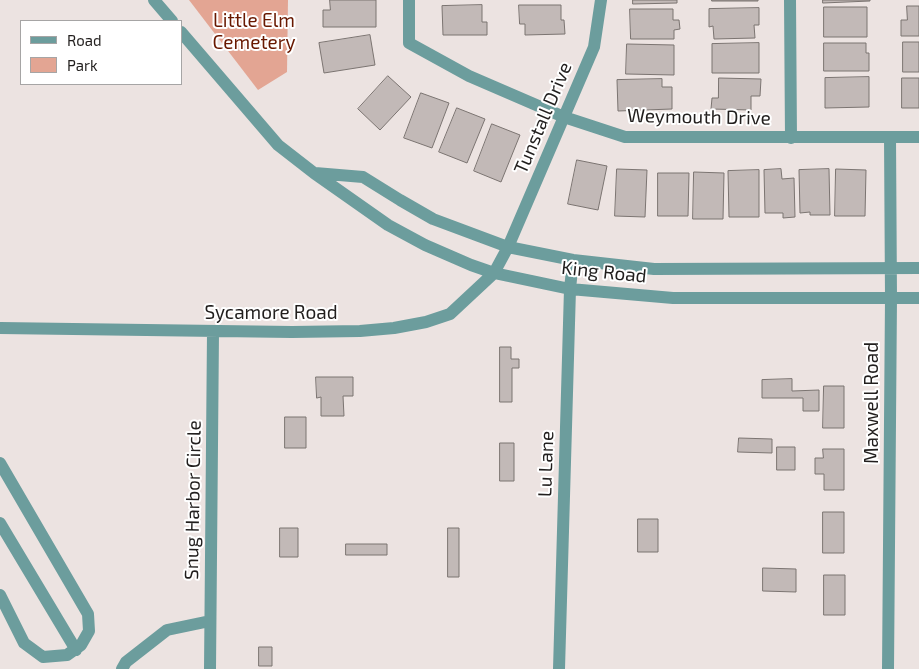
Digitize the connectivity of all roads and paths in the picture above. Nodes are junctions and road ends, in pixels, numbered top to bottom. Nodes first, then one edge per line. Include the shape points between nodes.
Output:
1 (154, 0) edge
2 (409, 0) edge
3 (601, 0) edge
4 (790, 0) edge
5 (171, 20) edge
6 (182, 33) edge
7 (564, 117) junction
8 (890, 137) junction
9 (919, 137) edge
10 (791, 138) junction
11 (314, 173) junction
12 (508, 247) junction
13 (573, 260) junction
14 (890, 268) junction
15 (919, 268) edge
16 (494, 274) junction
17 (570, 289) junction
18 (892, 298) junction
19 (919, 298) edge
20 (0, 328) edge
21 (213, 332) junction
22 (0, 463) edge
23 (0, 523) edge
24 (0, 595) edge
25 (210, 621) junction
26 (76, 650) junction
27 (125, 667) edge
28 (210, 669) edge
29 (559, 669) edge
30 (888, 669) edge

1 - 5 street
2 - 7 street, Weymouth Drive via 409,43 469,76
3 - 7 street, Tunstall Drive via 594,46
4 - 10 street
6 - 11 street, King Road via 278,145
7 - 10 street, Weymouth Drive via 625,137
7 - 12 street, Tunstall Drive
8 - 9 street, Weymouth Drive
8 - 10 street, Weymouth Drive
8 - 14 street, Maxwell Road
11 - 12 street, King Road via 363,177 433,219
11 - 16 street, King Road via 388,225 425,245
12 - 13 street, King Road
12 - 16 street, Sycamore Road
13 - 14 street, King Road via 654,269
13 - 17 street, Lu Lane
14 - 15 street, King Road
14 - 18 street, Maxwell Road
16 - 17 street, King Road
16 - 21 street, Sycamore Road via 450,314 426,322 360,331
17 - 18 street, King Road via 673,298
17 - 29 street, Lu Lane
18 - 19 street, King Road
18 - 30 street, Maxwell Road
20 - 21 street, Sycamore Road
21 - 25 street, Snug Harbor Circle
22 - 26 street via 88,614 89,630
23 - 26 street
24 - 26 street via 24,643 43,656 67,655
25 - 27 street via 167,630
25 - 28 street, Snug Harbor Circle

